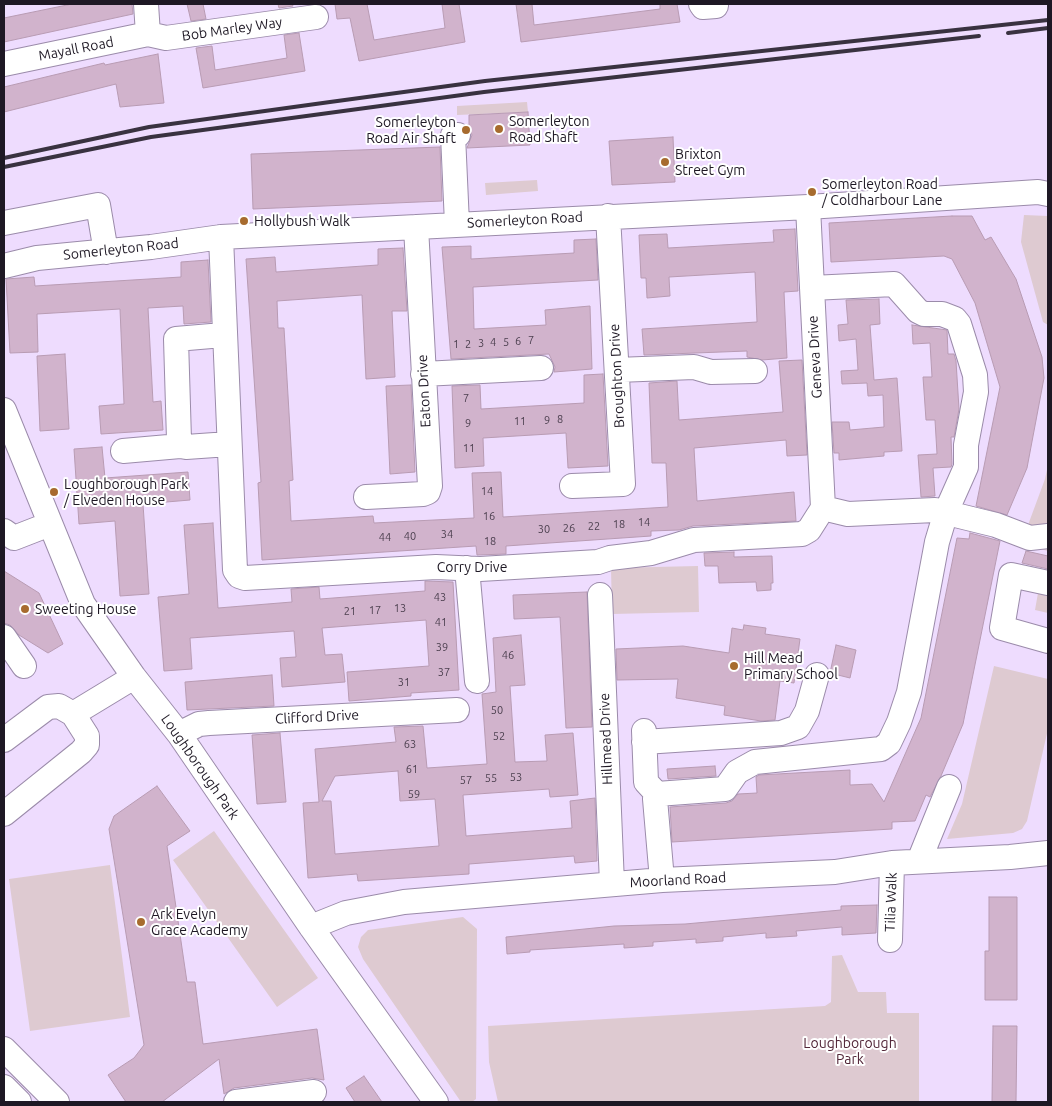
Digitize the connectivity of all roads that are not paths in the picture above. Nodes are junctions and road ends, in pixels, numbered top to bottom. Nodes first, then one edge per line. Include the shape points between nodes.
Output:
1 (146, 4) edge
2 (316, 17) dead end
3 (148, 34) junction
4 (4, 64) edge
5 (458, 135) dead end
6 (1048, 194) edge
7 (808, 207) junction
8 (608, 216) junction
9 (4, 223) edge
10 (457, 224) junction
11 (416, 227) junction
12 (220, 237) junction
13 (106, 252) junction
14 (5, 259) edge
15 (812, 288) junction
16 (223, 335) junction
17 (540, 368) dead end
18 (616, 370) junction
19 (755, 371) dead end
20 (423, 374) junction
21 (4, 410) edge
22 (229, 444) junction
23 (180, 446) junction
24 (123, 451) dead end
25 (572, 486) dead end
26 (366, 497) dead end
27 (823, 508) junction
28 (946, 512) junction
29 (50, 524) junction
30 (4, 531) edge
31 (1048, 536) edge
32 (467, 568) junction
33 (1048, 582) edge
34 (600, 595) dead end
35 (4, 637) edge
36 (1048, 641) edge
37 (24, 666) dead end
38 (817, 675) dead end
39 (134, 677) junction
40 (477, 680) dead end
41 (457, 710) dead end
42 (73, 714) junction
43 (180, 734) junction
44 (4, 740) edge
45 (949, 787) dead end
46 (658, 794) junction
47 (4, 814) edge
48 (1048, 852) edge
49 (919, 861) junction
50 (892, 863) junction
51 (662, 880) junction
52 (612, 884) junction
53 (311, 927) junction
54 (890, 940) dead end
55 (4, 1049) edge
56 (4, 1087) edge
57 (314, 1092) dead end
58 (20, 1102) edge
59 (57, 1102) edge
60 (236, 1102) edge
61 (436, 1102) edge

1 - 3 street
2 - 3 street, Bob Marley Way via 166,38
3 - 4 street, Mayall Road
5 - 10 street via 453,135
6 - 7 street, Somerleyton Road via 1038,192
7 - 8 street, Somerleyton Road
7 - 15 street, Geneva Drive
8 - 10 street, Somerleyton Road
8 - 18 street, Broughton Drive
9 - 13 street via 98,206
10 - 11 street, Somerleyton Road
11 - 12 street, Somerleyton Road
11 - 20 street, Eaton Drive
12 - 13 street, Somerleyton Road
12 - 16 street, Corry Drive
13 - 14 street, Somerleyton Road
15 - 27 street, Geneva Drive
15 - 28 street via 894,284 918,311 949,316 959,324 973,366 976,392 966,445 966,467
16 - 22 street, Corry Drive
16 - 23 street via 176,339
17 - 20 street
18 - 19 street via 694,367 711,372
18 - 25 street, Broughton Drive via 623,484
20 - 26 street, Eaton Drive via 428,492
21 - 29 street, Loughborough Park
22 - 23 street
22 - 32 street, Corry Drive via 235,570 239,576
23 - 24 street
27 - 28 street via 848,514
27 - 32 street, Corry Drive via 809,530 793,536 694,540 651,553 598,562
28 - 31 street via 1030,538
28 - 46 street via 937,542 909,692 889,743 880,749 755,762 738,772 724,789
29 - 30 street via 14,538
29 - 39 street, Loughborough Park via 83,604
32 - 40 street
33 - 36 street via 1011,575 1002,628
34 - 52 street, Hillmead Drive
35 - 37 street
38 - 46 street via 807,711 798,727 781,733 644,736 646,782
39 - 42 street
39 - 43 street, Loughborough Park
41 - 43 street, Clifford Drive via 209,723 199,724
42 - 44 street via 59,706 48,707
42 - 47 street via 87,736 87,745
43 - 53 street, Loughborough Park
45 - 49 street
46 - 51 street via 655,799
48 - 49 street, Moorland Road
49 - 50 street, Moorland Road
50 - 51 street, Moorland Road via 835,872
50 - 54 street, Tilia Walk
51 - 52 street, Moorland Road
52 - 53 street, Moorland Road via 380,906 346,912
53 - 61 street, Loughborough Park
55 - 59 street
56 - 58 street
57 - 60 street

